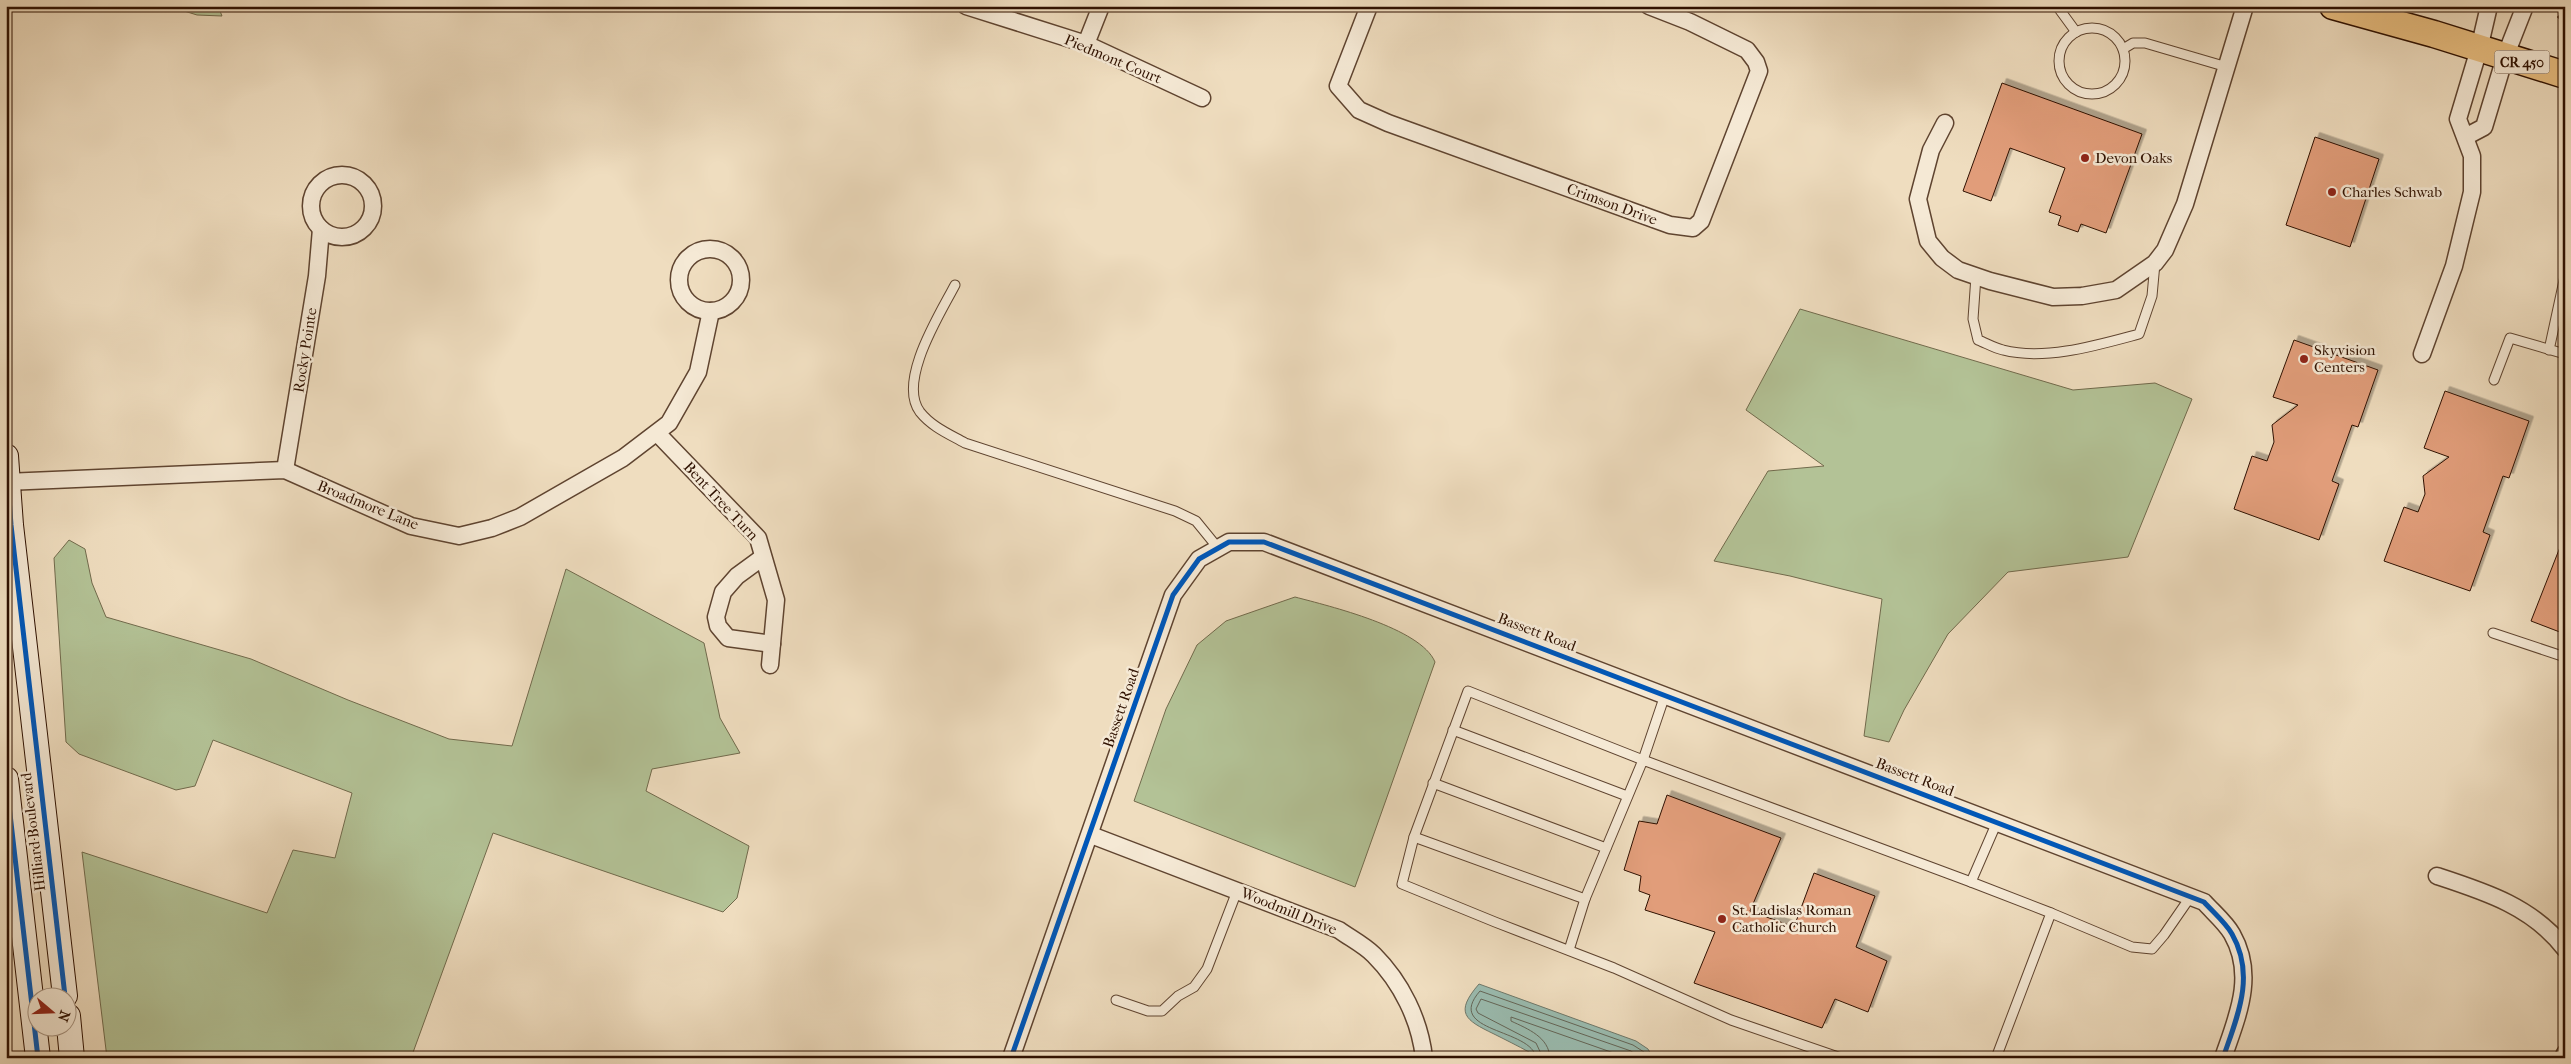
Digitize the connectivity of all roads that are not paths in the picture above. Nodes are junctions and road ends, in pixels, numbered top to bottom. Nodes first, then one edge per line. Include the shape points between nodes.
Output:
1 (966, 6) edge
2 (1102, 6) edge
3 (1369, 6) edge
4 (1649, 6) edge
5 (2057, 6) edge
6 (2245, 6) edge
7 (2334, 6) edge
8 (2489, 6) edge
9 (2525, 6) edge
10 (2076, 32) junction
11 (1086, 44) junction
12 (2123, 49) junction
13 (2479, 49) junction
14 (2505, 57) junction
15 (2227, 67) junction
16 (2565, 75) edge
17 (1202, 98) dead end
18 (1944, 123) dead end
19 (2466, 136) junction
20 (320, 229) dead end
21 (2155, 263) junction
22 (1976, 276) junction
23 (2565, 276) edge
24 (956, 284) dead end
25 (710, 311) dead end
26 (2549, 350) junction
27 (2422, 354) dead end
28 (2565, 354) edge
29 (2494, 380) dead end
30 (658, 434) junction
31 (6, 456) edge
32 (285, 470) junction
33 (8, 482) edge
34 (1218, 548) junction
35 (763, 557) junction
36 (2493, 633) dead end
37 (772, 644) junction
38 (2565, 657) edge
39 (770, 666) dead end
40 (1665, 695) junction
41 (1453, 730) junction
42 (1643, 760) junction
43 (6, 779) edge
44 (1433, 783) junction
45 (1627, 796) junction
46 (1997, 822) junction
47 (1091, 835) junction
48 (1414, 837) junction
49 (1606, 848) junction
50 (2437, 876) dead end
51 (1971, 882) junction
52 (1237, 891) junction
53 (2191, 896) junction
54 (1585, 899) junction
55 (2051, 914) junction
56 (2565, 949) edge
57 (1569, 950) junction
58 (64, 986) edge
59 (1116, 1000) dead end
60 (70, 1036) edge
61 (2565, 1053) edge
62 (38, 1058) edge
63 (72, 1058) edge
64 (1011, 1058) edge
65 (1424, 1058) edge
66 (1841, 1058) edge
67 (1996, 1058) edge
68 (2223, 1058) edge
69 (2563, 1058) edge

1 - 11 street, Piedmont Court
2 - 11 street
3 - 4 street, Crimson Drive via 1338,86 1358,110 1388,124 1670,225 1693,228 1702,221 1759,71 1747,50
5 - 10 lane
6 - 15 street
7 - 13 main road, CR 450
8 - 13 street
9 - 14 street
10 - 12 lane via 2098,28 2117,39
10 - 12 lane via 2061,48 2059,59 2064,79 2081,93 2102,93 2115,84 2124,71
11 - 17 street, Piedmont Court
12 - 15 lane via 2133,43 2145,43
13 - 14 main road, CR 450
13 - 19 street via 2458,119
14 - 16 main road, CR 450
14 - 19 street via 2484,127
15 - 21 street via 2185,204 2165,250
18 - 22 street via 1931,150 1918,199 1928,241 1958,270
19 - 27 street via 2474,169 2472,192 2454,266
20 - 32 street, Rocky Pointe via 317,276
21 - 22 street via 2116,290 2082,296 2053,297
21 - 22 lane via 2152,296 2139,334 2092,347 2052,353 2003,350 1978,340 1973,320
23 - 26 lane
24 - 34 lane via 919,360 913,398 920,412 937,428 965,442 1175,511 1196,521
25 - 30 street, Broadmore Lane via 698,372 670,423
26 - 28 lane
26 - 29 lane via 2510,338
30 - 32 street, Broadmore Lane via 623,458 520,517 459,536 412,526
30 - 35 street, Bent Tree Turn via 758,538
31 - 33 main road, Hilliard Boulevard
32 - 33 street, Broadmore Lane
33 - 58 main road, Hilliard Boulevard
34 - 40 street, Bassett Road via 1228,542 1264,542
34 - 47 street, Bassett Road via 1199,559 1173,595
35 - 37 street, Bent Tree Turn via 776,600
35 - 37 street via 737,576 723,592 716,617 718,626 728,638
36 - 38 lane
37 - 39 street, Bent Tree Turn
40 - 42 lane
40 - 46 street, Bassett Road
41 - 42 lane via 1468,691
41 - 44 lane
41 - 45 lane
42 - 45 lane
42 - 51 lane
43 - 62 main road, Hilliard Boulevard
44 - 48 lane
44 - 49 lane
45 - 49 lane
46 - 51 lane
46 - 53 street, Bassett Road
47 - 52 street, Woodmill Drive
47 - 64 street, Bassett Road
48 - 54 lane
48 - 57 lane via 1402,884
49 - 54 lane
50 - 56 street via 2480,890 2522,909 2555,936
51 - 55 lane
52 - 59 lane via 1207,969 1194,987 1162,1011 1148,1011
52 - 65 street, Woodmill Drive via 1339,930 1373,953 1401,990 1414,1018
53 - 55 lane via 2152,948 2132,947
53 - 68 street, Bassett Road via 2204,902 2232,934 2244,969 2242,1002
54 - 57 lane
55 - 67 lane
57 - 66 lane via 1731,1020
60 - 63 main road
61 - 69 street

